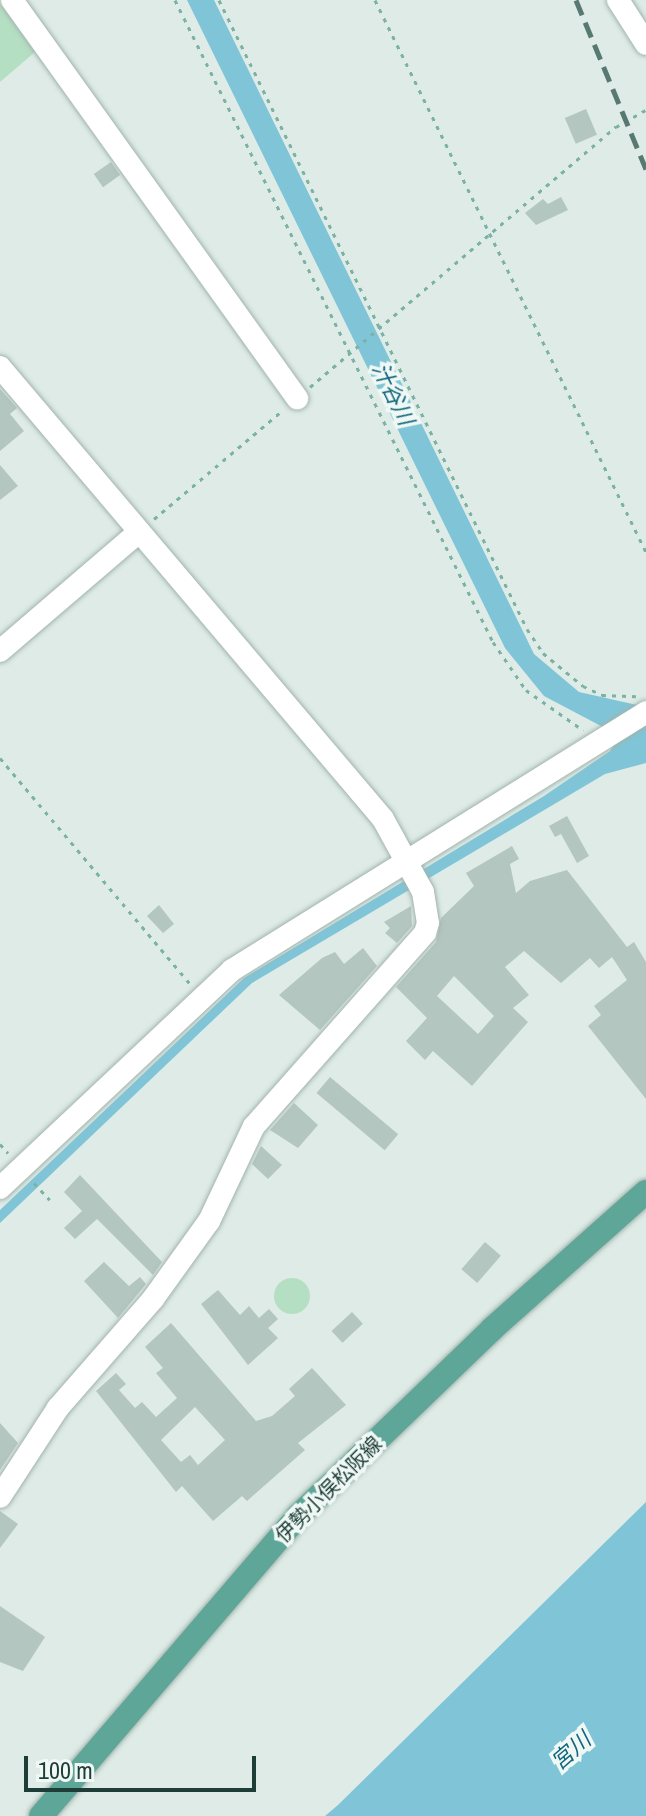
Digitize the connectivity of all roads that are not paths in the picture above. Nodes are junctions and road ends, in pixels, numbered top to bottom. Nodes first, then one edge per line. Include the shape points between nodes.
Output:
1 (12, 0) edge
2 (618, 0) edge
3 (646, 44) edge
4 (0, 367) edge
5 (297, 398) road end
6 (139, 532) junction
7 (0, 651) edge
8 (646, 712) edge
9 (406, 864) junction
10 (0, 1188) edge
11 (646, 1192) edge
12 (0, 1497) edge
13 (41, 1816) edge

1 - 5 street
2 - 3 street
4 - 6 street
6 - 7 street
6 - 9 street via 383,819
8 - 9 street
9 - 10 street via 256,953 200,997
9 - 12 street via 423,892 425,933 254,1126 209,1221 153,1299 58,1408
11 - 13 main road, 伊勢小俣松阪線 via 492,1329 298,1516

